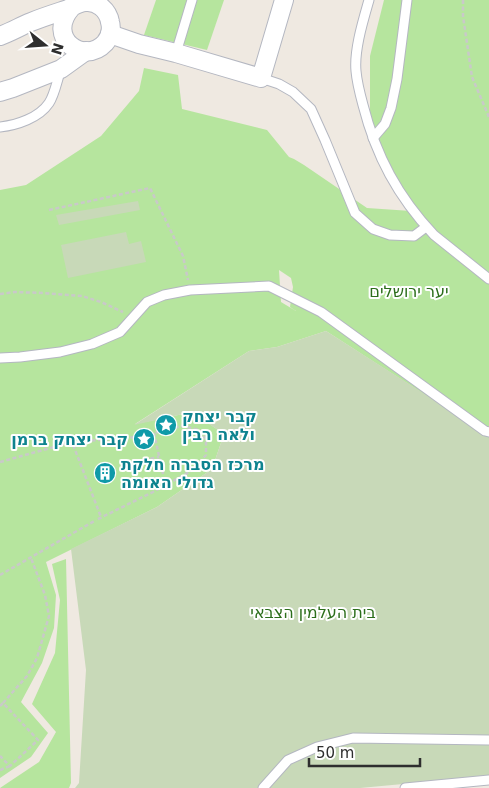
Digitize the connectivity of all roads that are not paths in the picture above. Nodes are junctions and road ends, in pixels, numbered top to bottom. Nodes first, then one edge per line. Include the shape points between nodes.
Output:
1 (192, 0) edge
2 (284, 0) edge
3 (369, 0) edge
4 (407, 0) edge
5 (71, 8) junction
6 (110, 34) junction
7 (0, 36) edge
8 (86, 51) junction
9 (176, 53) junction
10 (60, 69) junction
11 (261, 78) junction
12 (0, 92) edge
13 (0, 127) edge
14 (373, 138) junction
15 (426, 226) junction
16 (489, 279) edge
17 (0, 358) edge
18 (489, 432) edge
19 (489, 740) edge
20 (489, 780) edge
21 (263, 788) edge
22 (405, 788) edge

1 - 9 lane
2 - 11 street
3 - 14 lane via 358,42 355,71
4 - 14 lane via 391,108 385,124
5 - 6 street via 85,2 100,6 110,18
5 - 7 street
5 - 8 street via 63,20 63,35 72,47
6 - 8 street via 101,47
6 - 9 street
8 - 10 street
9 - 11 street
10 - 12 street
10 - 13 lane via 49,103 39,113
11 - 15 lane via 293,92 311,109 356,213 373,229 390,235 414,236
14 - 15 lane via 397,188
15 - 16 lane
17 - 18 lane via 60,352 92,344 120,332 146,302 164,295 190,290 269,286 321,312
19 - 21 lane via 353,738 317,747 288,760
20 - 22 lane

